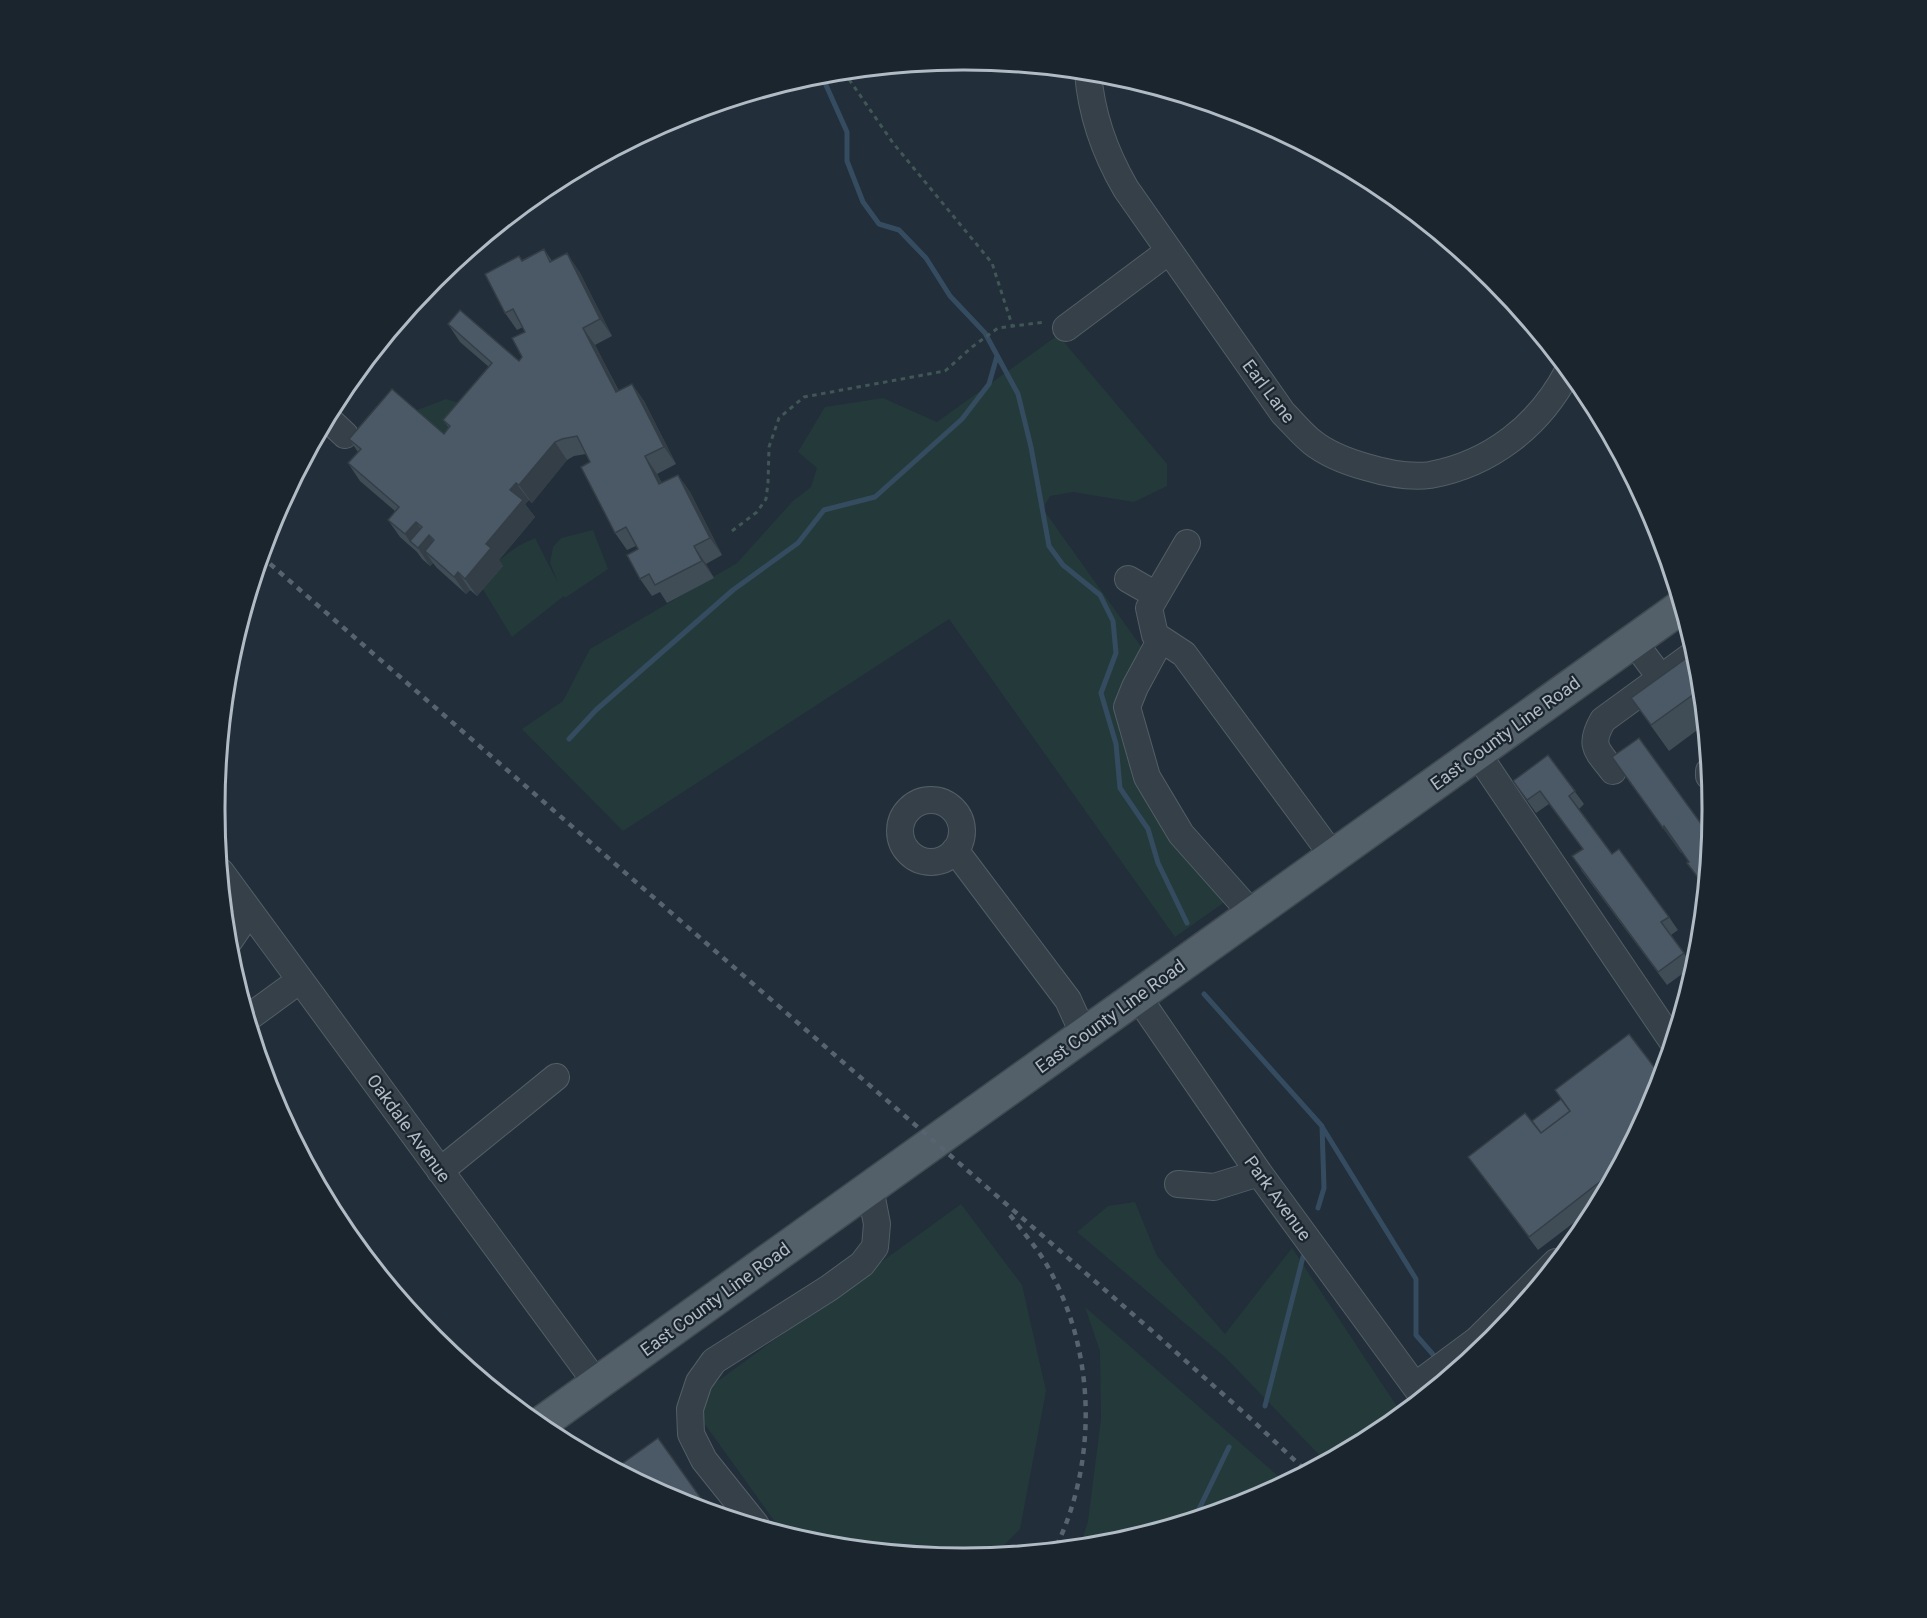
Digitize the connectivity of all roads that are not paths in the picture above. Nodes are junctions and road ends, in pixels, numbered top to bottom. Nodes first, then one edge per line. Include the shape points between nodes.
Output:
1 (1089, 82) edge
2 (1169, 251) junction
3 (1066, 328) road end
4 (1563, 379) edge
5 (1187, 543) dead end
6 (1128, 579) dead end
7 (1156, 595) junction
8 (1675, 611) edge
9 (1161, 639) junction
10 (1633, 641) junction
11 (1687, 659) edge
12 (1661, 678) junction
13 (1477, 753) junction
14 (1613, 771) edge
15 (955, 850) dead end
16 (1333, 856) junction
17 (229, 884) edge
18 (249, 912) junction
19 (1252, 915) junction
20 (235, 932) edge
21 (300, 980) junction
22 (1138, 997) junction
23 (254, 1014) edge
24 (1667, 1033) edge
25 (1084, 1035) junction
26 (556, 1077) dead end
27 (440, 1171) junction
28 (1259, 1173) junction
29 (1178, 1184) dead end
30 (870, 1188) junction
31 (1457, 1358) edge
32 (1444, 1369) edge
33 (597, 1384) junction
34 (1419, 1391) edge
35 (548, 1419) edge
36 (748, 1515) edge

1 - 2 street, Earl Lane via 1094,112 1112,166
2 - 3 street
2 - 4 street, Earl Lane via 1283,413 1313,443 1349,463 1388,474 1429,475 1471,463 1508,443 1542,412
5 - 7 street
6 - 7 street
7 - 9 street via 1149,608 1155,635
8 - 10 main road, East County Line Road
9 - 16 street via 1184,654
9 - 19 street via 1127,707 1147,777 1181,834
10 - 12 street
10 - 13 main road, East County Line Road
11 - 12 street
12 - 14 street via 1603,720 1595,735 1596,748
13 - 16 main road, East County Line Road
13 - 24 street
15 - 25 street via 1068,1000
16 - 19 main road, East County Line Road
17 - 18 street, Oakdale Avenue
18 - 20 street
18 - 21 street, Oakdale Avenue
19 - 22 main road, East County Line Road
21 - 23 street
21 - 27 street, Oakdale Avenue
22 - 25 main road, East County Line Road
22 - 28 street, Park Avenue
25 - 30 main road, East County Line Road
26 - 27 street
27 - 33 street, Oakdale Avenue
28 - 29 street via 1214,1187
28 - 34 street, Park Avenue
30 - 33 main road, East County Line Road
30 - 36 street via 877,1224 875,1247 862,1264 714,1361 699,1382 690,1409 691,1434 704,1460
31 - 32 street
33 - 35 main road, East County Line Road

